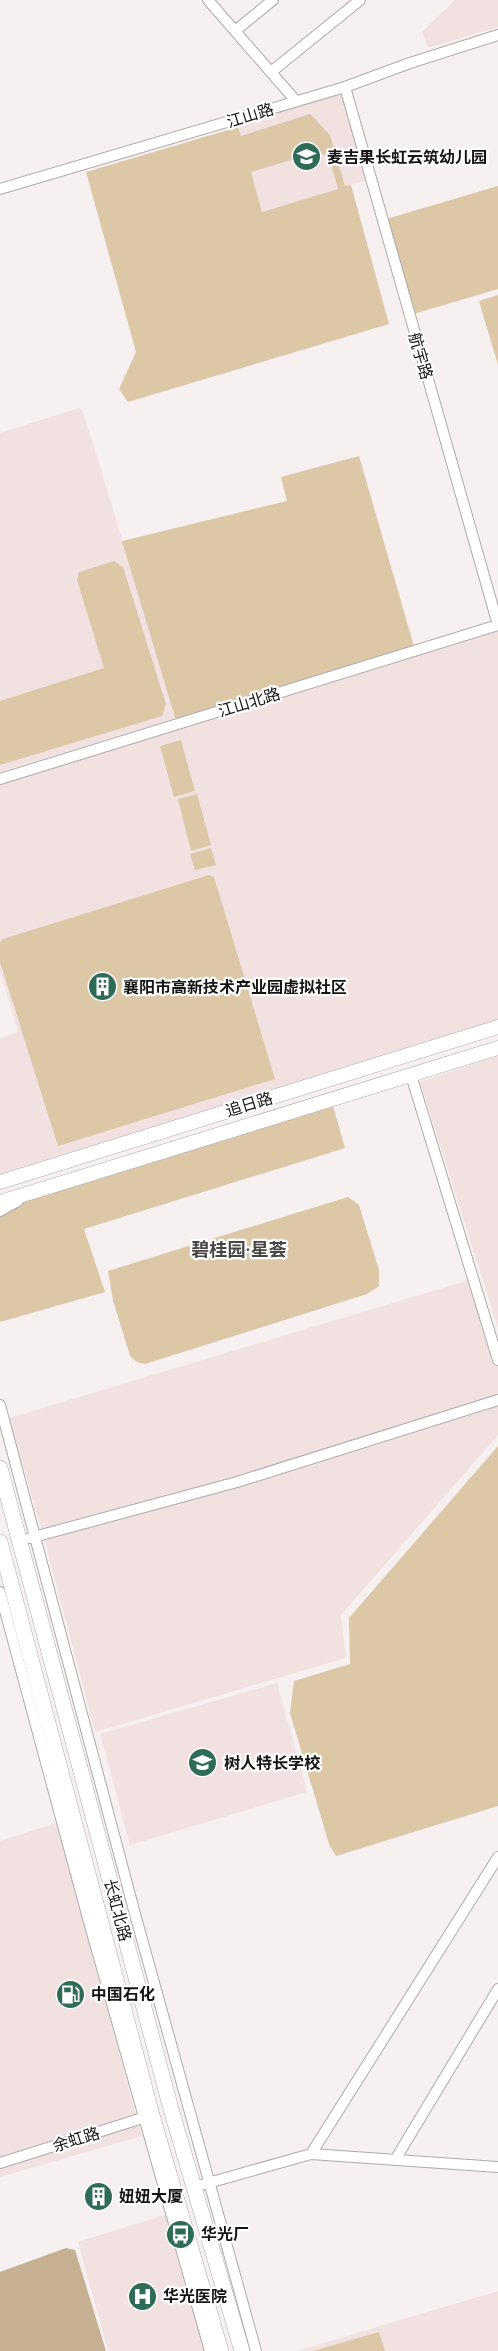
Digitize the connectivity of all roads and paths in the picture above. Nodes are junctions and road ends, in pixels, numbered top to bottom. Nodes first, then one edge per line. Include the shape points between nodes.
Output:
1 (208, 0) edge
2 (273, 0) edge
3 (360, 0) edge
4 (235, 31) junction
5 (498, 35) edge
6 (271, 72) junction
7 (345, 87) junction
8 (296, 101) junction
9 (0, 189) edge
10 (498, 625) edge
11 (0, 779) edge
12 (498, 1027) edge
13 (498, 1047) edge
14 (411, 1075) junction
15 (0, 1180) edge
16 (33, 1192) junction
17 (0, 1202) edge
18 (0, 1211) edge
19 (498, 1360) edge
20 (498, 1400) edge
21 (0, 1405) edge
22 (0, 1467) edge
23 (28, 1539) junction
24 (0, 1542) edge
25 (4, 1589) edge
26 (498, 1857) edge
27 (498, 1989) edge
28 (148, 2116) junction
29 (311, 2154) junction
30 (395, 2160) junction
31 (0, 2163) edge
32 (498, 2167) edge
33 (210, 2183) junction
34 (194, 2187) junction
35 (210, 2351) edge
36 (221, 2351) edge
37 (242, 2351) edge
38 (256, 2351) edge

1 - 4 street
2 - 4 street
3 - 6 street
4 - 6 street
5 - 7 street, 江山路
6 - 8 street
7 - 8 street, 江山路
7 - 10 street, 航宇路
8 - 9 street, 江山路
10 - 11 street, 江山北路
12 - 15 main road, 追日路
13 - 14 main road, 追日路
14 - 16 main road, 追日路
14 - 19 street
16 - 17 main road, 追日路
16 - 18 street
20 - 23 street via 237,1482
21 - 23 street
22 - 23 highway, 长虹北路
23 - 33 street
23 - 34 highway, 长虹北路
24 - 25 highway, 长虹北路
25 - 28 highway, 长虹北路
26 - 29 street
27 - 30 street
28 - 31 street, 余虹路
28 - 35 street
28 - 36 highway, 长虹北路
29 - 30 street
29 - 33 street
30 - 32 street
33 - 34 street
33 - 38 street
34 - 37 highway, 长虹北路

